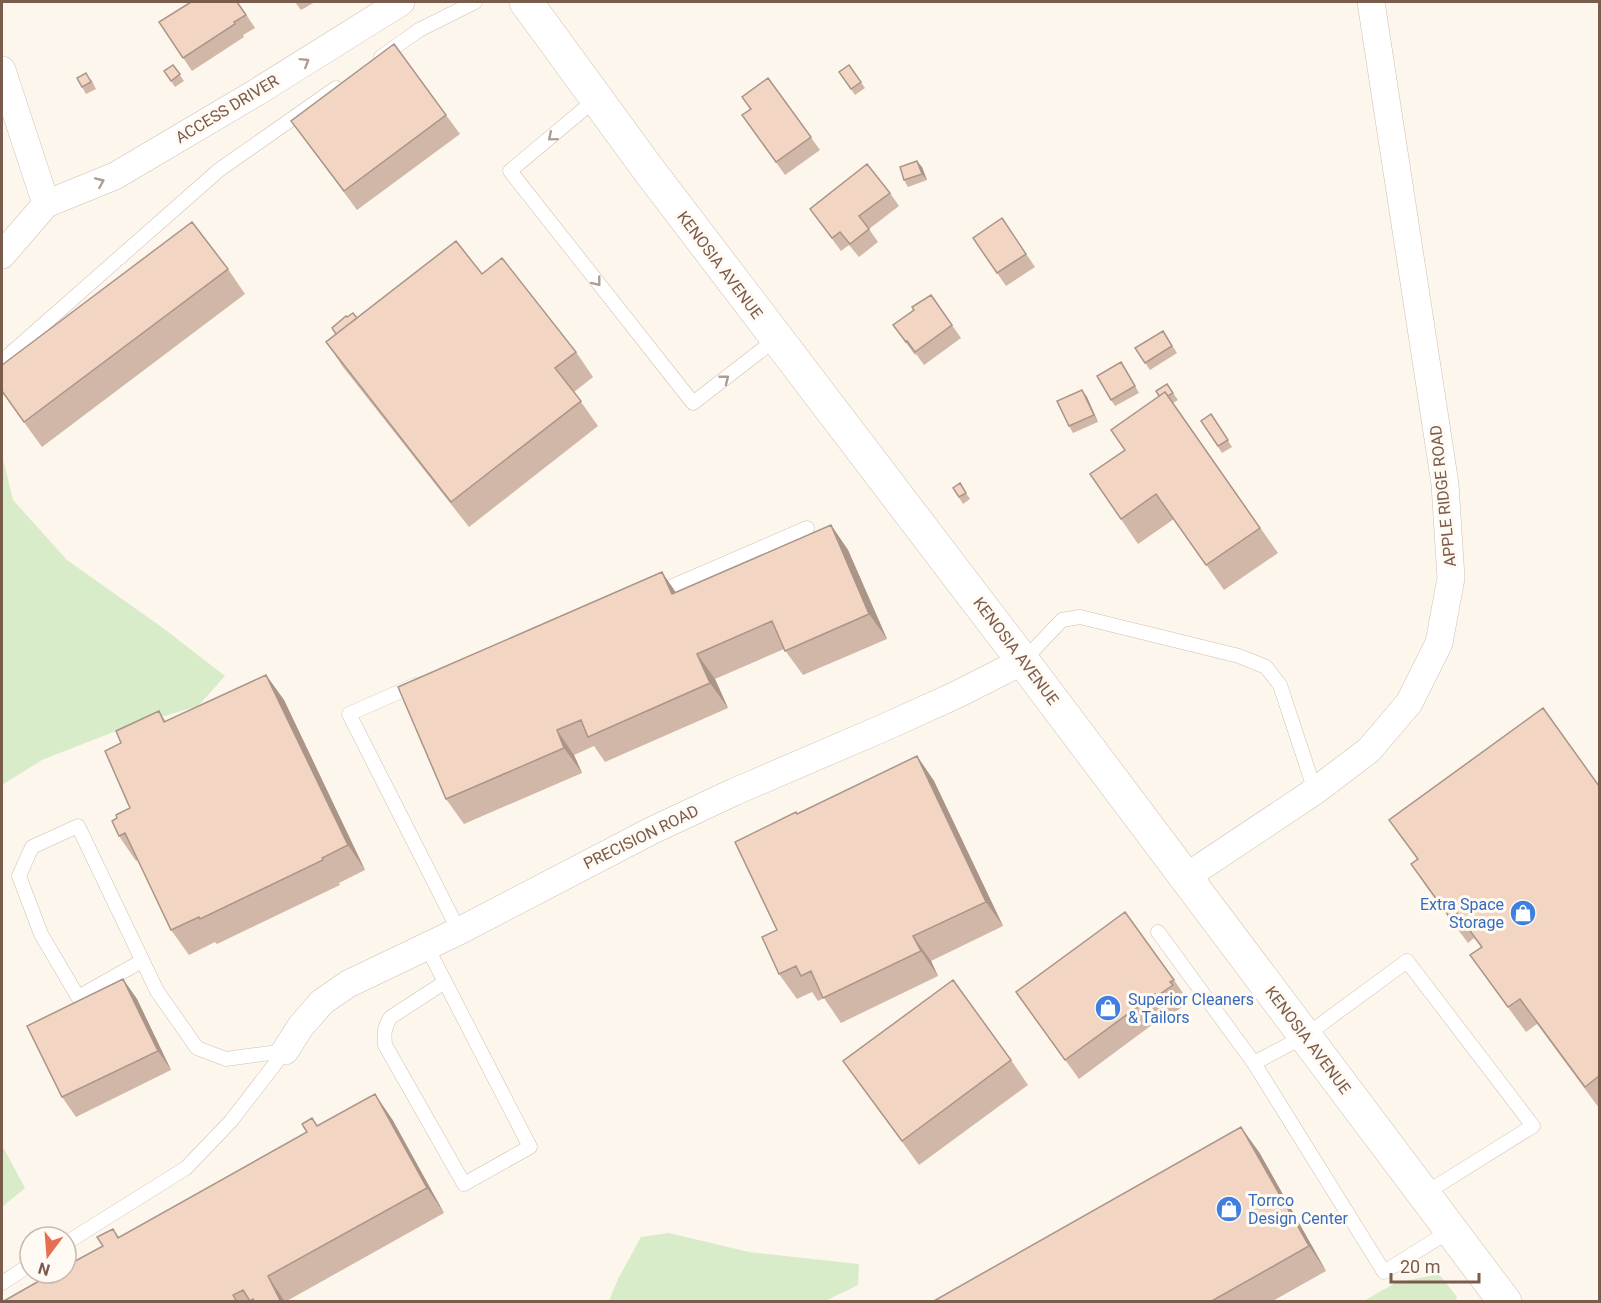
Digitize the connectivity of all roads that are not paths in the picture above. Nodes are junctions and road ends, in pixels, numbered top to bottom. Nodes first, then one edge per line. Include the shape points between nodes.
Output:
1 (401, 2) edge
2 (475, 2) edge
3 (526, 2) edge
4 (1371, 2) edge
5 (370, 64) edge
6 (2, 70) edge
7 (350, 78) edge
8 (597, 99) junction
9 (46, 204) junction
10 (2, 255) edge
11 (776, 339) junction
12 (2, 362) edge
13 (807, 528) dead end
14 (640, 599) edge
15 (1023, 661) junction
16 (424, 681) edge
17 (1315, 791) junction
18 (1186, 877) junction
19 (459, 931) junction
20 (1158, 932) dead end
21 (427, 946) junction
22 (142, 961) junction
23 (445, 982) junction
24 (1305, 1036) junction
25 (285, 1051) junction
26 (1254, 1063) junction
27 (1424, 1194) junction
28 (1451, 1230) junction
29 (78, 1236) edge
30 (18, 1273) edge
31 (2, 1283) edge
32 (1505, 1302) edge

9 -> 1 street, ACCESS DRIVER via 115,176
2 - 5 lane via 419,30
3 - 8 street, KENOSIA AVENUE
4 - 17 street, APPLE RIDGE ROAD via 1445,484 1451,578 1439,643 1409,703 1369,750
6 - 9 street
7 - 12 lane via 219,170
8 - 11 street, KENOSIA AVENUE
8 -> 11 lane via 510,171 693,403
9 - 10 street, ACCESS DRIVER
11 - 15 street, KENOSIA AVENUE
13 - 14 lane
15 - 17 lane via 1062,620 1080,617 1228,653 1266,667 1280,685
15 - 18 street, KENOSIA AVENUE
15 - 19 street, PRECISION ROAD via 883,728 682,816
16 - 19 lane via 348,714
17 - 18 street, APPLE RIDGE ROAD
18 - 24 street, KENOSIA AVENUE
19 - 21 street, PRECISION ROAD
20 - 26 lane
21 - 23 lane
21 - 25 street, PRECISION ROAD via 348,984 322,1002
22 - 22 lane via 78,826 32,847 19,876 40,934 78,998
22 - 25 lane via 157,991 197,1048 226,1059
23 - 23 lane via 530,1147 464,1184 384,1045 386,1024 391,1017
24 - 26 lane
24 - 27 street, KENOSIA AVENUE
24 - 27 lane via 1407,961 1533,1126
25 - 29 lane via 231,1121 186,1168
26 - 28 lane via 1384,1272
27 - 28 street, KENOSIA AVENUE
28 - 32 street, KENOSIA AVENUE
30 - 31 lane

